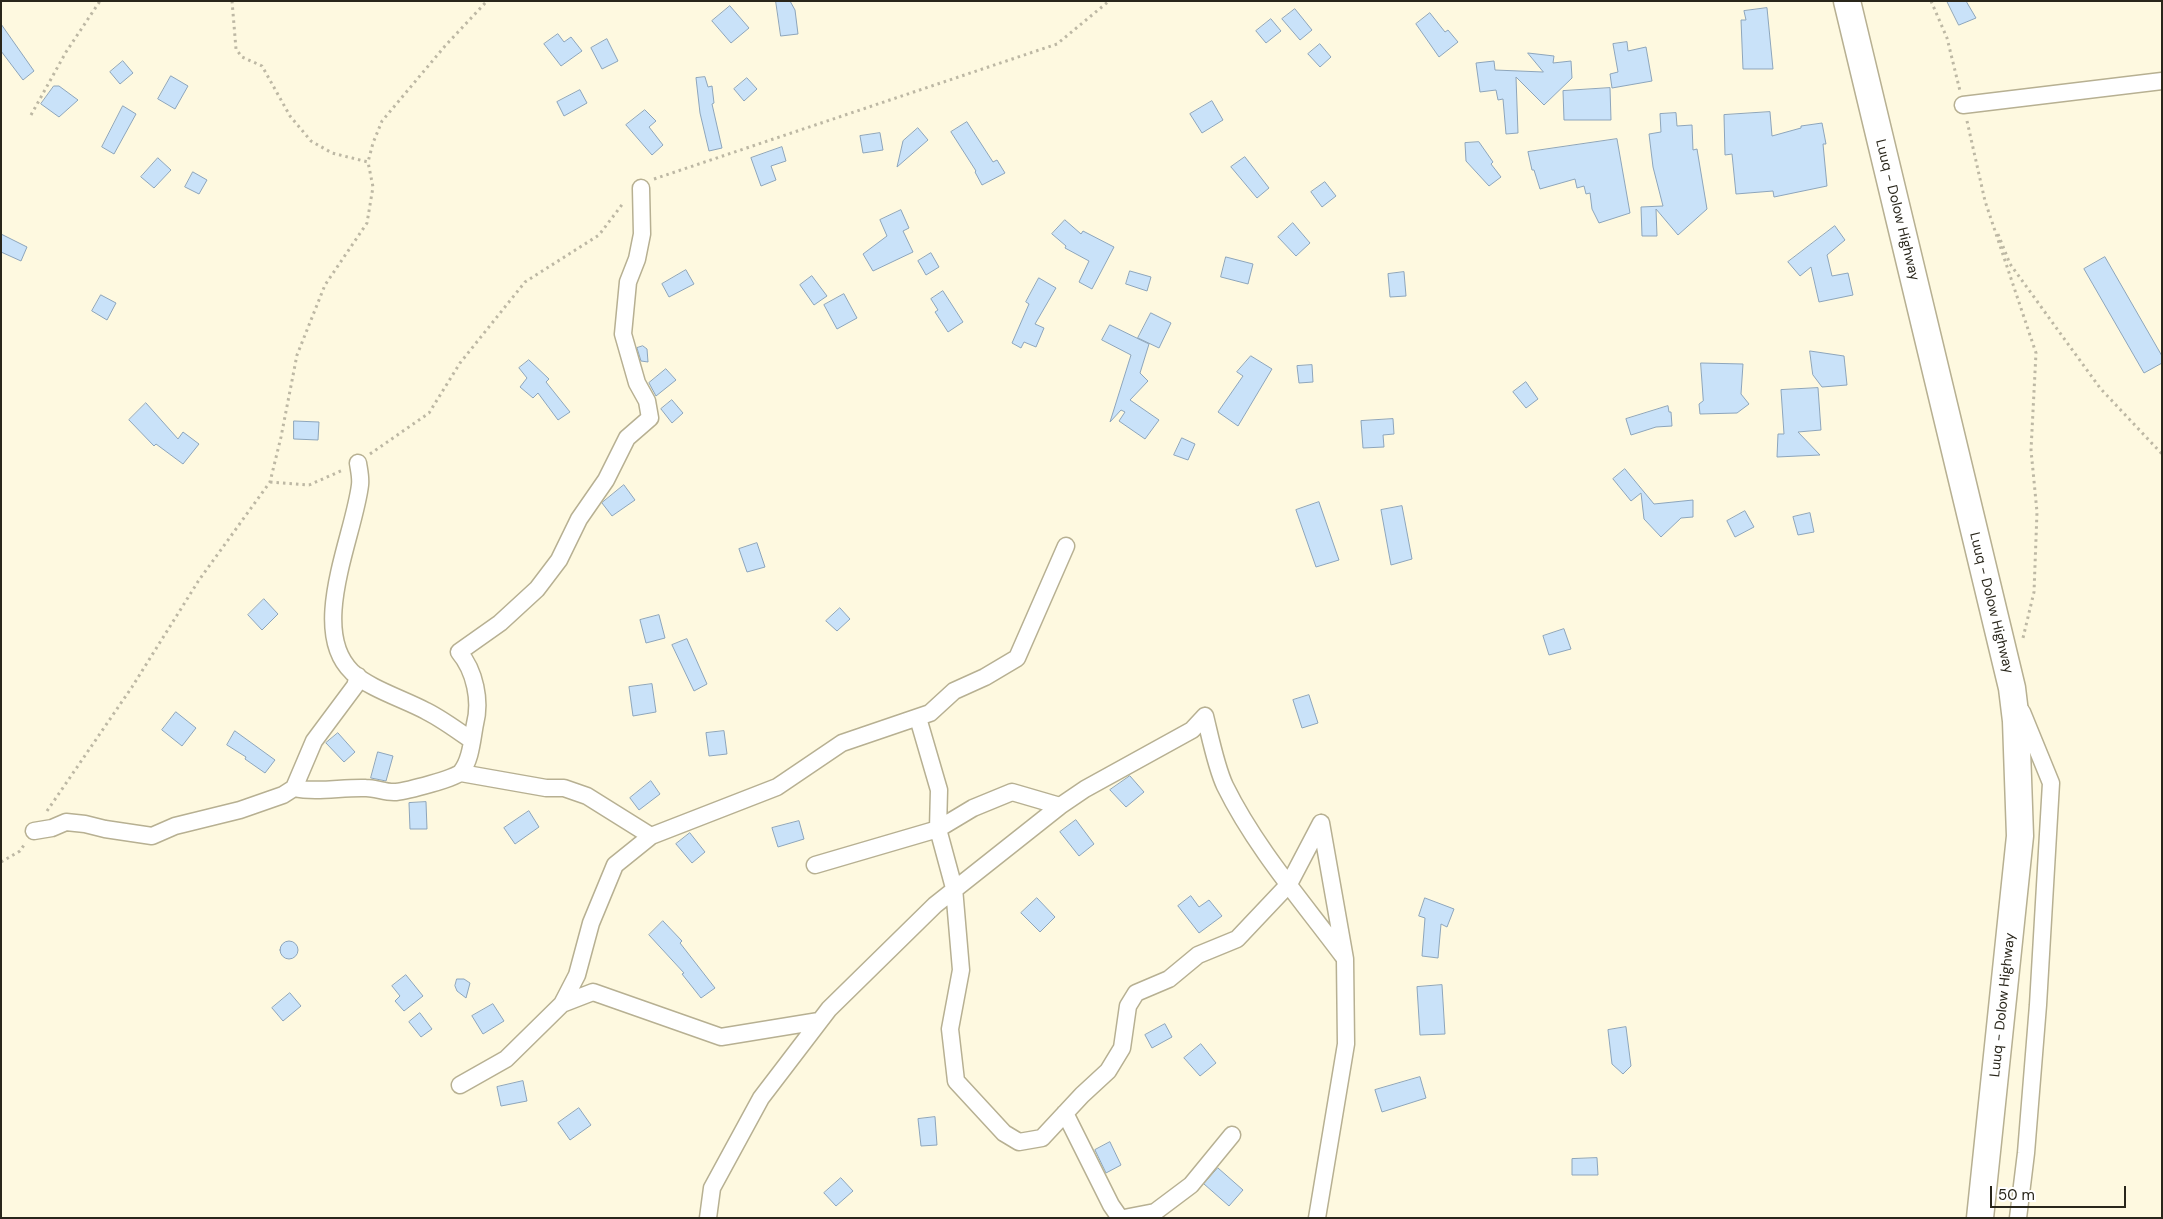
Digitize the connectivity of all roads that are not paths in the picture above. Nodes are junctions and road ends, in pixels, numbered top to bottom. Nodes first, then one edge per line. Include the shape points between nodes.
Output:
1 (1847, 1) edge
2 (2162, 81) edge
3 (1963, 105) road end
4 (640, 188) road end
5 (358, 463) road end
6 (1066, 546) dead end
7 (358, 676) junction
8 (2012, 688) junction
9 (918, 718) junction
10 (471, 740) junction
11 (461, 773) junction
12 (294, 788) junction
13 (1060, 806) junction
14 (938, 829) junction
15 (34, 831) road end
16 (651, 836) junction
17 (815, 866) dead end
18 (1288, 884) junction
19 (954, 888) junction
20 (1345, 959) junction
21 (562, 1004) junction
22 (819, 1021) junction
23 (460, 1085) dead end
24 (1065, 1113) junction
25 (1232, 1136) dead end
26 (708, 1218) edge
27 (1122, 1218) edge
28 (1317, 1218) edge
29 (1980, 1218) edge
30 (2018, 1218) edge

1 - 8 main road, Luuq - Dolow Highway
2 - 3 street
4 - 10 street via 642,234 628,282 623,334 650,418 628,438 606,480 579,519 560,560 537,589 500,623 459,652 475,686 476,720
5 - 7 street via 360,484 337,584 334,636 338,652
6 - 9 street via 1017,658 954,691 930,713
7 - 10 street via 428,712
7 - 12 street via 355,686 314,741
8 - 29 main road, Luuq - Dolow Highway via 2020,836
8 - 30 street via 2051,784 2038,1005
9 - 14 street via 939,790
9 - 16 street via 842,743 777,787
10 - 11 street
11 - 12 street via 449,780 396,792 367,788 310,791
11 - 16 street via 546,788 564,788 587,796
12 - 15 street via 284,795 240,810 175,826 152,836 66,822
13 - 14 street via 1012,792 973,808
13 - 18 street via 1192,730 1205,716 1224,784
13 - 19 street
14 - 17 street
14 - 19 street
16 - 21 street via 615,865 591,923 576,975
18 - 20 street
18 - 20 street via 1321,823
18 - 24 street via 1237,939 1198,955 1169,979 1136,993 1128,1006 1122,1048 1108,1071
19 - 22 street
19 - 24 street via 961,970 950,1029 956,1081 1004,1133 1020,1142 1042,1138
20 - 28 street via 1346,1044
21 - 22 street via 593,992 721,1037
21 - 23 street via 506,1059
22 - 26 street via 761,1098 712,1188
24 - 27 street via 1111,1205
25 - 27 street via 1191,1186 1155,1212

